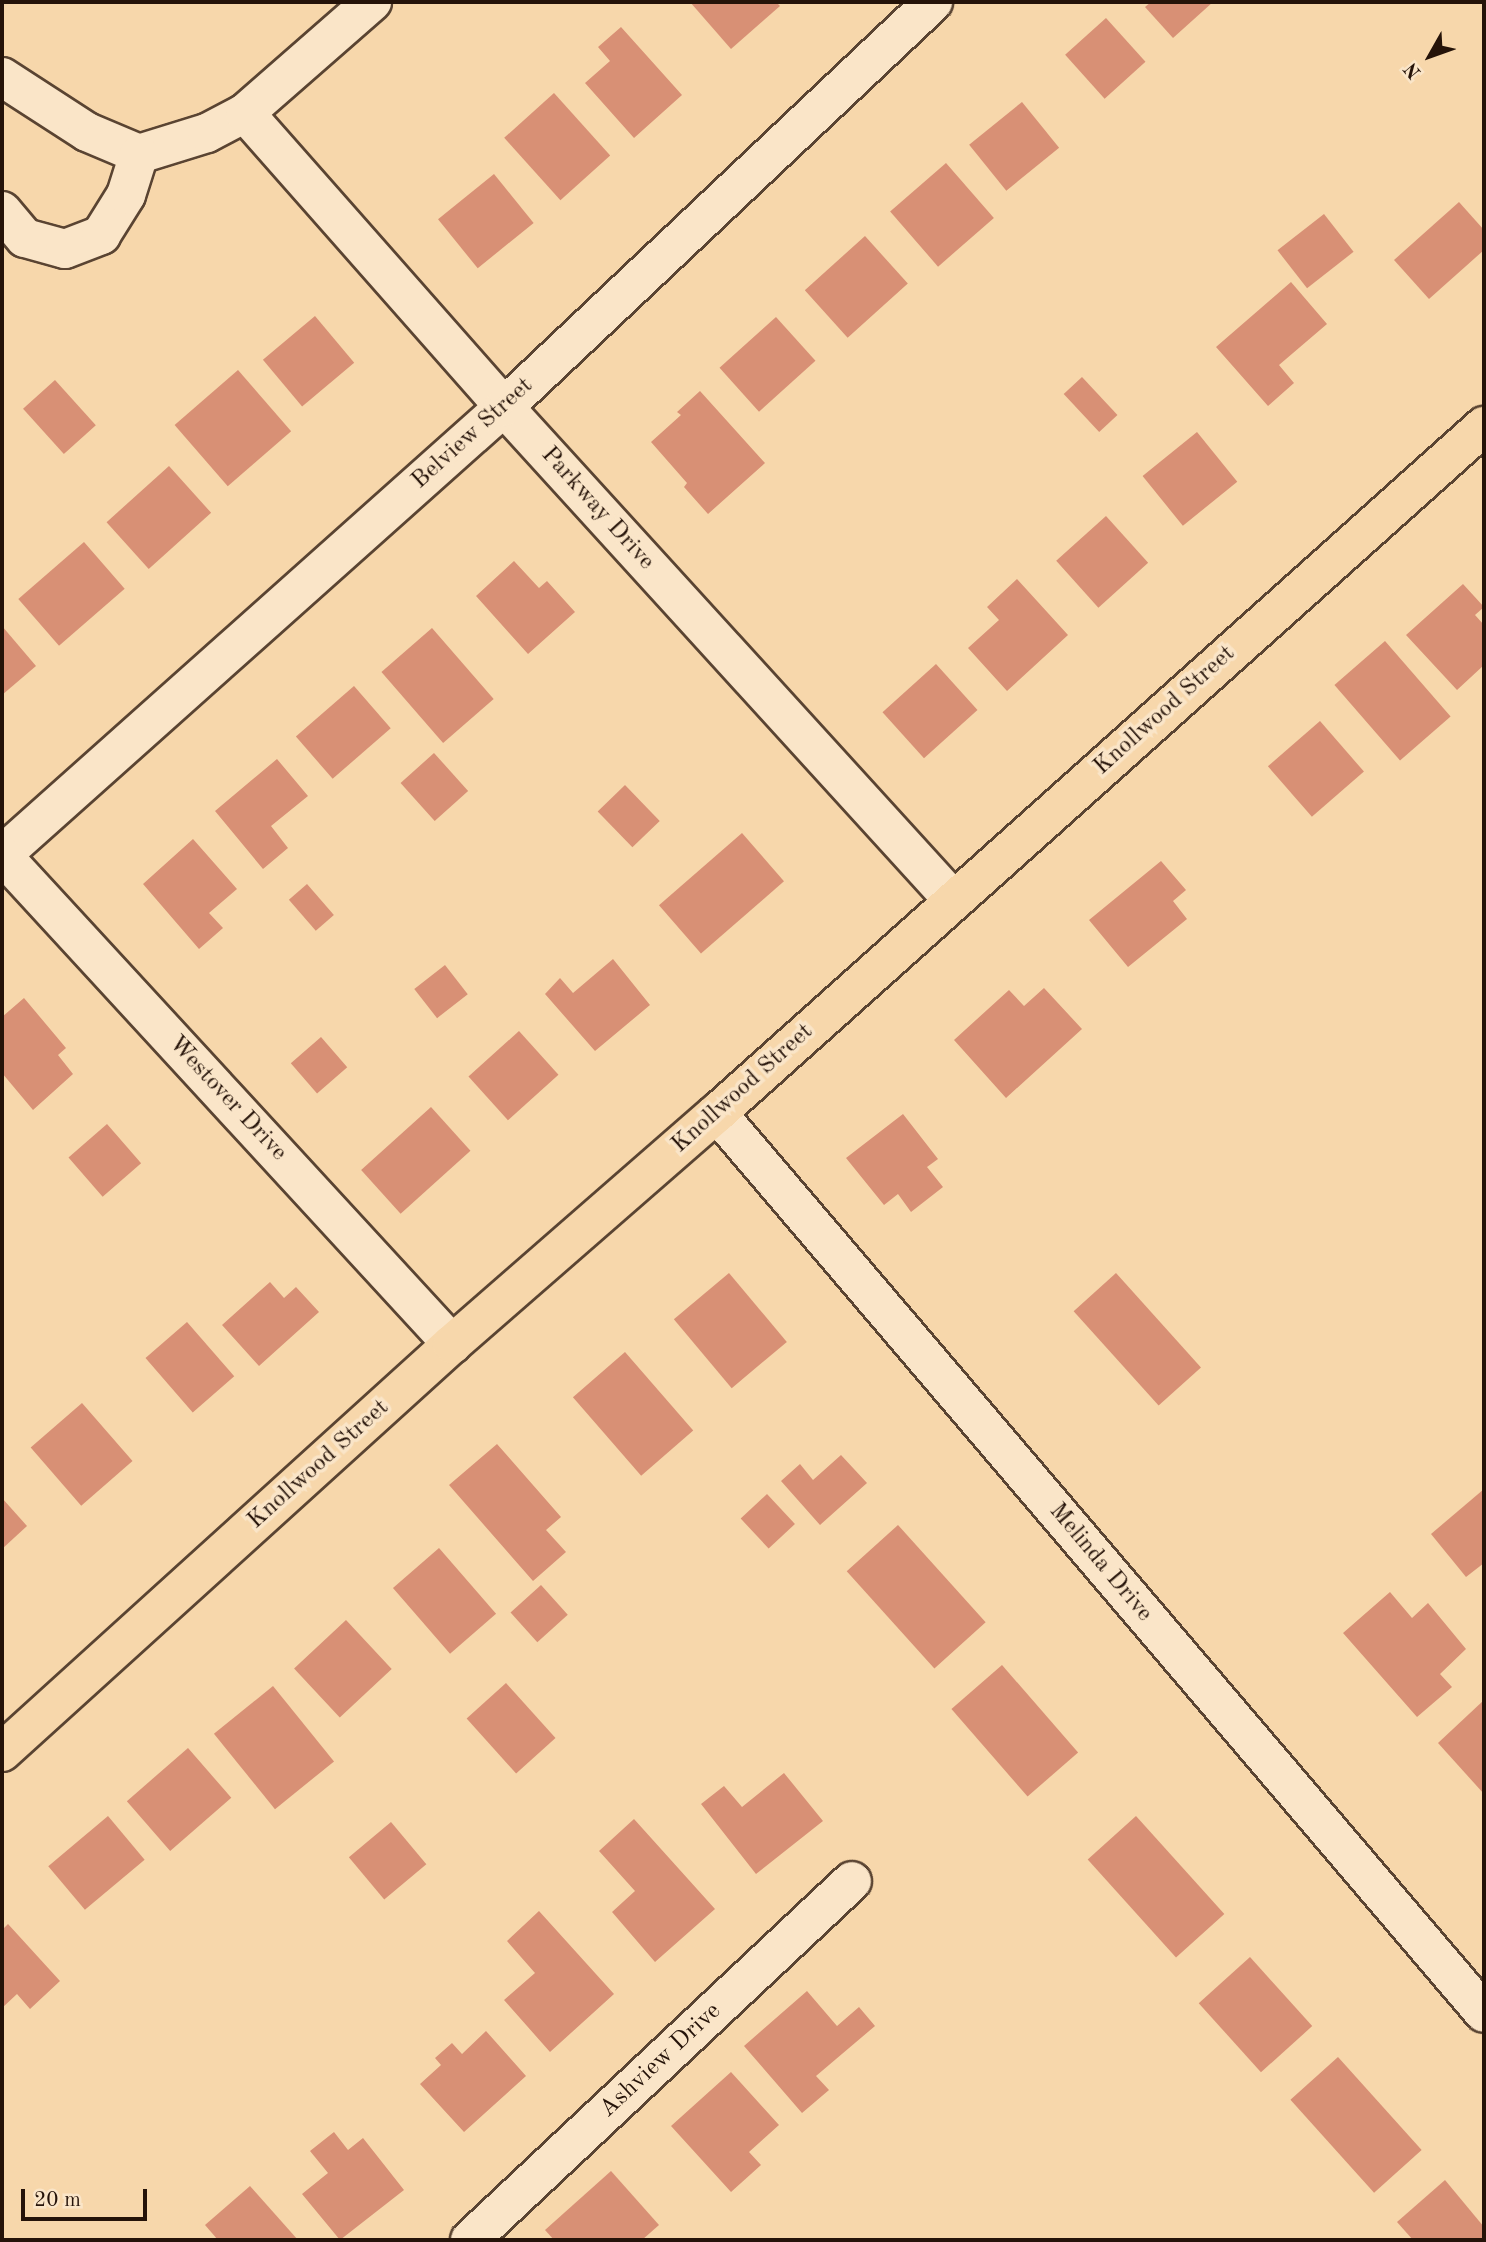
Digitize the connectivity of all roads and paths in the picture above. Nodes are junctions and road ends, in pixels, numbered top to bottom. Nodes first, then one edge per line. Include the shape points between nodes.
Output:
1 (372, 2) edge
2 (933, 2) edge
3 (2, 77) edge
4 (245, 113) junction
5 (139, 154) junction
6 (2, 211) edge
7 (504, 407) junction
8 (1484, 426) edge
9 (2, 855) edge
10 (953, 900) junction
11 (717, 1113) junction
12 (452, 1344) junction
13 (2, 1752) edge
14 (852, 1881) dead end
15 (1484, 2013) edge
16 (470, 2240) edge

1 - 4 street
2 - 7 street, Belview Street
3 - 5 street via 87,132
4 - 5 street via 206,133
4 - 7 street, Parkway Drive
5 - 6 street via 126,195 101,235 65,248 25,238
7 - 9 street, Belview Street
7 - 10 street, Parkway Drive
8 - 10 main road, Knollwood Street
9 - 12 street, Westover Drive
10 - 11 main road, Knollwood Street
11 - 12 main road, Knollwood Street
11 - 15 street, Melinda Drive
12 - 13 main road, Knollwood Street
14 - 16 street, Ashview Drive

